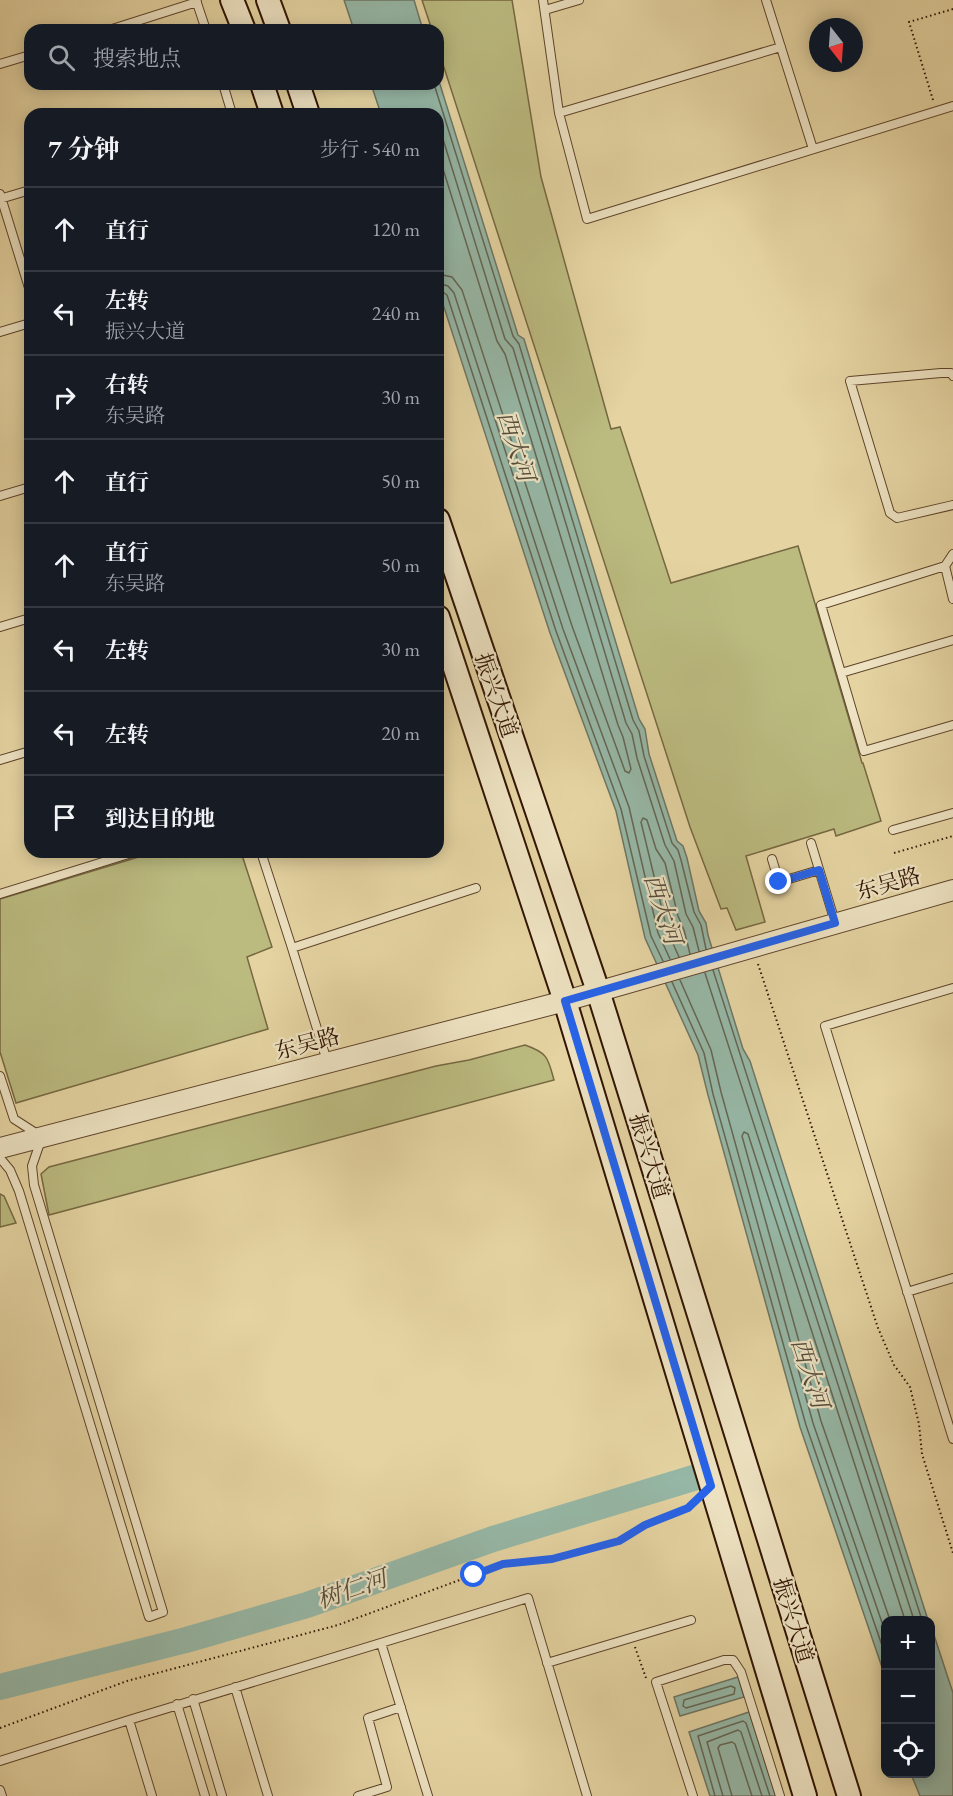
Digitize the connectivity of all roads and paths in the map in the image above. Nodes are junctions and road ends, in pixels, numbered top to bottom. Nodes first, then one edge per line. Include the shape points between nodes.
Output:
1 (232, 0) edge
2 (268, 0) edge
3 (543, 0) edge
4 (579, 0) edge
5 (766, 0) edge
6 (197, 1) edge
7 (953, 9) edge
8 (545, 10) junction
9 (127, 24) edge
10 (204, 24) edge
11 (242, 24) edge
12 (277, 24) edge
13 (781, 47) junction
14 (24, 57) edge
15 (0, 64) edge
16 (225, 90) edge
17 (264, 90) edge
18 (300, 90) edge
19 (953, 106) edge
20 (230, 108) edge
21 (270, 108) edge
22 (306, 108) edge
23 (936, 111) junction
24 (559, 113) junction
25 (813, 149) junction
26 (24, 191) edge
27 (0, 197) edge
28 (24, 272) edge
29 (24, 324) edge
30 (0, 332) edge
31 (953, 376) edge
32 (24, 489) edge
33 (0, 496) edge
34 (953, 505) edge
35 (444, 538) edge
36 (952, 556) edge
37 (945, 566) junction
38 (953, 599) edge
39 (24, 620) edge
40 (0, 627) edge
41 (444, 635) edge
42 (953, 639) edge
43 (841, 673) junction
44 (953, 725) edge
45 (24, 753) edge
46 (0, 760) edge
47 (953, 813) edge
48 (892, 830) dead end
49 (953, 836) edge
50 (811, 843) dead end
51 (894, 853) dead end
52 (116, 858) edge
53 (263, 858) edge
54 (772, 860) dead end
55 (819, 870) junction
56 (476, 888) dead end
57 (953, 890) edge
58 (0, 894) edge
59 (835, 923) junction
60 (753, 947) junction
61 (292, 948) junction
62 (953, 988) edge
63 (598, 991) junction
64 (565, 1001) junction
65 (327, 1063) junction
66 (0, 1076) edge
67 (42, 1137) junction
68 (0, 1148) edge
69 (0, 1158) edge
70 (953, 1278) edge
71 (907, 1292) junction
72 (953, 1439) edge
73 (711, 1486) junction
74 (953, 1553) edge
75 (691, 1620) dead end
76 (632, 1637) junction
77 (381, 1642) junction
78 (547, 1663) junction
79 (656, 1682) junction
80 (235, 1687) junction
81 (193, 1699) junction
82 (177, 1704) junction
83 (401, 1707) junction
84 (129, 1720) junction
85 (0, 1728) edge
86 (0, 1761) edge
87 (0, 1790) edge
88 (2, 1796) edge
89 (152, 1796) edge
90 (205, 1796) edge
91 (222, 1796) edge
92 (268, 1796) edge
93 (358, 1796) edge
94 (428, 1796) edge
95 (587, 1796) edge
96 (693, 1796) edge
97 (780, 1796) edge
98 (805, 1796) edge
99 (849, 1796) edge

1 - 11 main road
2 - 12 main road
3 - 8 lane
4 - 8 lane
5 - 13 lane
6 - 9 lane
6 - 10 lane
7 - 23 path via 909,22
8 - 24 lane
13 - 24 lane
13 - 25 lane
14 - 15 lane
16 - 20 lane
17 - 21 main road
18 - 22 main road
19 - 23 lane
23 - 25 lane
24 - 25 lane via 586,219
26 - 27 lane
27 - 28 lane
29 - 30 lane
31 - 34 lane via 941,373 850,381 890,513 897,518
32 - 33 lane
35 - 63 main road, 振兴大道
36 - 37 lane
37 - 38 lane
37 - 43 lane via 821,605
39 - 40 lane
41 - 64 main road, 振兴大道
42 - 43 lane
43 - 44 lane via 864,751
45 - 46 lane
47 - 48 lane
49 - 51 path
50 - 55 lane
52 - 58 lane
53 - 61 lane
54 - 55 lane via 779,882
55 - 59 lane
56 - 61 lane
57 - 59 street, 东吴路
59 - 60 street, 东吴路
60 - 63 street, 东吴路
60 - 74 path via 879,1329 894,1365 910,1387 922,1454
61 - 65 lane
62 - 71 lane via 825,1026
63 - 64 street, 东吴路
63 - 99 main road, 振兴大道
64 - 65 street, 东吴路
64 - 73 main road, 振兴大道
65 - 67 street, 东吴路
66 - 67 lane via 14,1119
67 - 68 street, 东吴路
67 - 69 lane via 32,1166 34,1185 163,1612 149,1617 19,1191
70 - 71 lane
71 - 72 lane
73 - 85 path via 688,1508 645,1525 619,1541 552,1559 503,1564 338,1625 127,1682
73 - 98 main road, 振兴大道
75 - 76 lane
76 - 78 lane
76 - 79 path via 644,1676
77 - 78 lane via 528,1598
77 - 80 lane
77 - 83 lane
78 - 95 lane
79 - 96 lane
79 - 97 lane via 733,1660 741,1672
80 - 81 lane
80 - 92 lane
81 - 82 lane
81 - 91 lane
82 - 84 lane
82 - 90 lane
83 - 93 lane via 368,1718 387,1787
83 - 94 lane
84 - 86 lane
84 - 89 lane
87 - 88 lane

